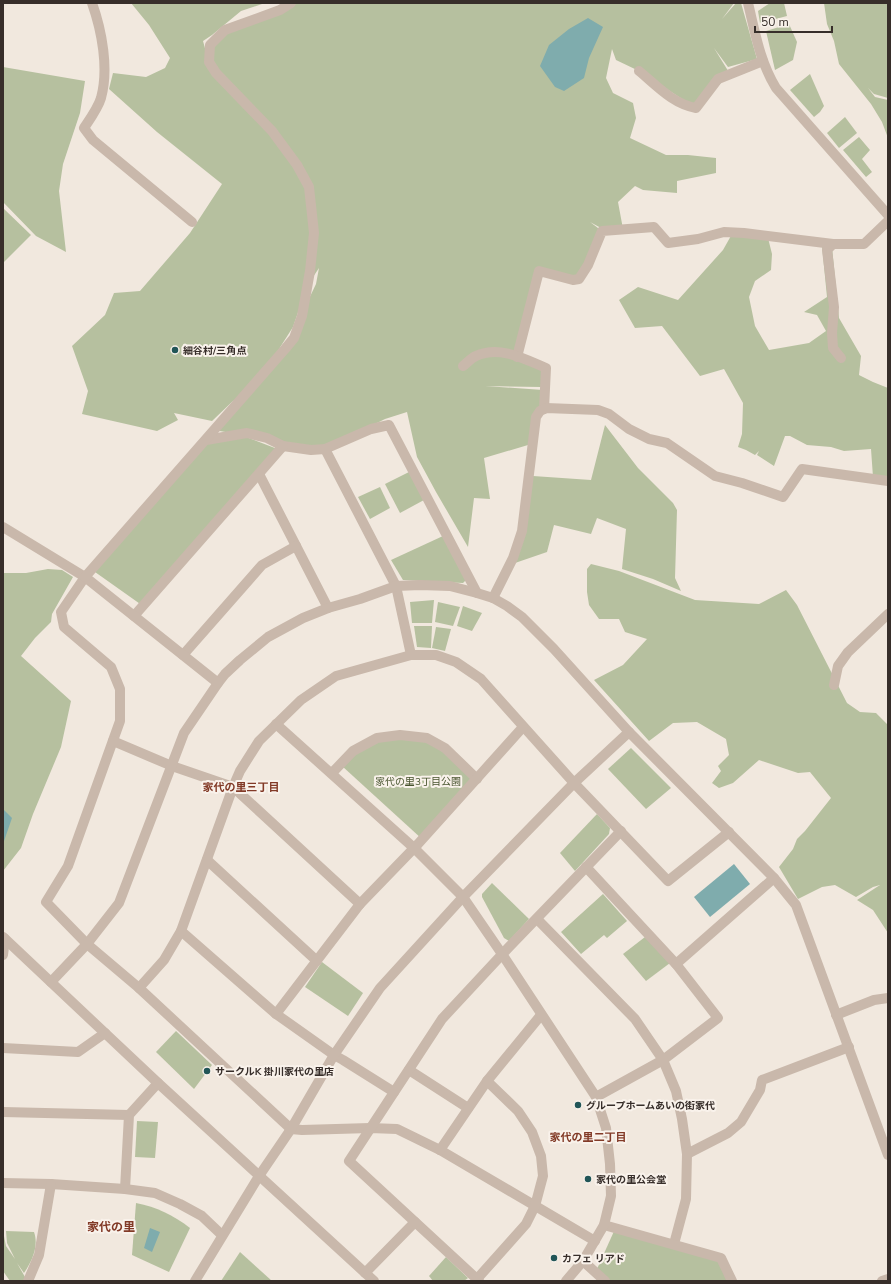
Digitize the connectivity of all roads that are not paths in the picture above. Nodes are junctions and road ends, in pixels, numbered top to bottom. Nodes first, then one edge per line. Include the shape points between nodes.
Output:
1 (92, 3) edge
2 (291, 3) edge
3 (748, 3) edge
4 (763, 61) junction
5 (639, 71) dead end
6 (888, 215) edge
7 (888, 221) edge
8 (192, 222) dead end
9 (833, 244) junction
10 (517, 357) junction
11 (841, 358) dead end
12 (463, 366) dead end
13 (544, 409) junction
14 (206, 440) junction
15 (283, 446) junction
16 (325, 449) junction
17 (259, 474) junction
18 (888, 481) edge
19 (3, 526) edge
20 (296, 546) junction
21 (85, 577) junction
22 (396, 586) junction
23 (477, 593) junction
24 (493, 598) junction
25 (328, 608) junction
26 (888, 614) edge
27 (134, 616) junction
28 (183, 655) junction
29 (411, 656) junction
30 (218, 683) junction
31 (834, 685) dead end
32 (276, 724) junction
33 (523, 727) junction
34 (629, 732) junction
35 (113, 740) junction
36 (172, 766) junction
37 (332, 773) junction
38 (477, 779) junction
39 (574, 783) junction
40 (233, 787) junction
41 (621, 831) junction
42 (729, 832) junction
43 (414, 848) junction
44 (207, 860) junction
45 (586, 867) junction
46 (774, 878) junction
47 (463, 897) junction
48 (360, 904) junction
49 (537, 919) junction
50 (181, 931) junction
51 (4, 938) edge
52 (87, 944) junction
53 (502, 954) junction
54 (3, 955) edge
55 (317, 961) junction
56 (676, 964) junction
57 (51, 982) junction
58 (139, 988) junction
59 (888, 998) edge
60 (276, 1014) junction
61 (541, 1015) junction
62 (836, 1015) junction
63 (105, 1033) junction
64 (849, 1047) junction
65 (3, 1048) edge
66 (334, 1055) junction
67 (663, 1060) junction
68 (408, 1070) junction
69 (487, 1080) junction
70 (158, 1083) junction
71 (394, 1092) junction
72 (596, 1097) junction
73 (468, 1108) junction
74 (3, 1112) edge
75 (129, 1116) junction
76 (370, 1128) junction
77 (291, 1129) junction
78 (440, 1150) junction
79 (687, 1154) junction
80 (888, 1155) edge
81 (259, 1176) junction
82 (3, 1183) edge
83 (51, 1184) junction
84 (125, 1189) junction
85 (535, 1206) junction
86 (415, 1222) junction
87 (604, 1225) junction
88 (222, 1235) junction
89 (595, 1241) junction
90 (674, 1244) junction
91 (583, 1261) junction
92 (365, 1273) junction
93 (888, 1278) edge
94 (478, 1280) edge
95 (28, 1281) edge
96 (195, 1281) edge
97 (374, 1281) edge
98 (566, 1281) edge
99 (605, 1281) edge
100 (732, 1281) edge
101 (882, 1281) edge

1 - 8 street via 100,31 105,79 100,100 84,128 93,140
2 - 14 street via 280,10 225,30 210,44 209,62 216,73 272,131 297,165 309,187 314,233 302,316 294,338
3 - 4 street
4 - 5 street via 718,79 696,108 685,106 668,96
4 - 6 street via 776,88
7 - 9 street via 864,244
9 - 10 street via 724,232 668,243 654,227 602,230 588,265 579,279 573,280 539,271
9 - 11 street via 827,250 834,307 833,348
10 - 12 street via 502,352 487,353 475,356
10 - 13 street via 546,368
13 - 18 street via 598,410 609,414 628,429 649,439 667,443 715,476 783,497 802,469
13 - 24 street via 536,417 522,531 513,558
14 - 15 street via 247,433 267,438
14 - 21 street
15 - 16 street
15 - 17 street
16 - 22 street
16 - 23 street via 371,429 389,425
17 - 20 street
17 - 27 street
19 - 21 street
20 - 25 street
20 - 28 street via 262,565
21 - 27 street
21 - 35 street via 61,612 64,627 110,667 120,689 120,721
22 - 23 street via 450,586
22 - 25 street
22 - 29 street
23 - 24 street
24 - 34 street via 522,617
25 - 30 street via 268,637 240,660
26 - 31 street via 848,652 838,666
27 - 28 street
28 - 30 street
29 - 32 street via 336,676 300,700
29 - 33 street via 436,655 456,662 481,678
30 - 36 street via 184,733
32 - 37 street
32 - 40 street via 259,741
33 - 38 street
33 - 39 street
34 - 39 street
34 - 42 street
35 - 36 street
35 - 52 street via 68,866 46,902
36 - 40 street
36 - 52 street via 119,903
37 - 38 street via 353,751 377,738 400,735 427,738 445,748
37 - 43 street
38 - 43 street
39 - 41 street
39 - 47 street
40 - 44 street
40 - 48 street
41 - 42 street via 668,881
41 - 45 street
42 - 46 street
43 - 47 street
43 - 48 street
44 - 50 street
44 - 55 street
45 - 49 street
45 - 56 street
46 - 56 street
46 - 62 street via 796,905
47 - 53 street
47 - 66 street via 380,988
48 - 55 street
49 - 53 street
49 - 67 street via 635,1019
50 - 58 street via 164,960
50 - 60 street
51 - 54 street
51 - 57 street
52 - 57 street
52 - 58 street
53 - 61 street
53 - 68 street via 442,1019
55 - 60 street
56 - 67 street via 718,1018
57 - 63 street
58 - 77 street
59 - 62 street via 874,1000
60 - 66 street
61 - 69 street
61 - 72 street
62 - 64 street
63 - 65 street via 78,1052
63 - 70 street
64 - 79 street via 765,1078 741,1122 728,1133
64 - 80 street
66 - 71 street
66 - 77 street
67 - 72 street
67 - 79 street via 676,1092
68 - 71 street
68 - 73 street
69 - 73 street
69 - 85 street via 518,1111 532,1132 541,1156 543,1176
70 - 75 street
70 - 81 street
71 - 76 street
72 - 87 street via 606,1128 610,1164 611,1196
73 - 78 street
74 - 75 street
75 - 84 street
76 - 77 street
76 - 78 street via 397,1129
76 - 86 street via 349,1161
77 - 81 street
78 - 85 street
79 - 90 street via 686,1199
81 - 88 street
81 - 92 street
82 - 83 street
83 - 84 street
83 - 95 street via 39,1255
84 - 88 street via 155,1193 180,1204 202,1216
85 - 89 street
85 - 94 street via 526,1224
86 - 92 street
86 - 94 street
87 - 89 street
87 - 90 street
88 - 96 street
89 - 91 street
90 - 100 street via 721,1258
91 - 98 street
91 - 99 street
92 - 97 street
93 - 101 street

